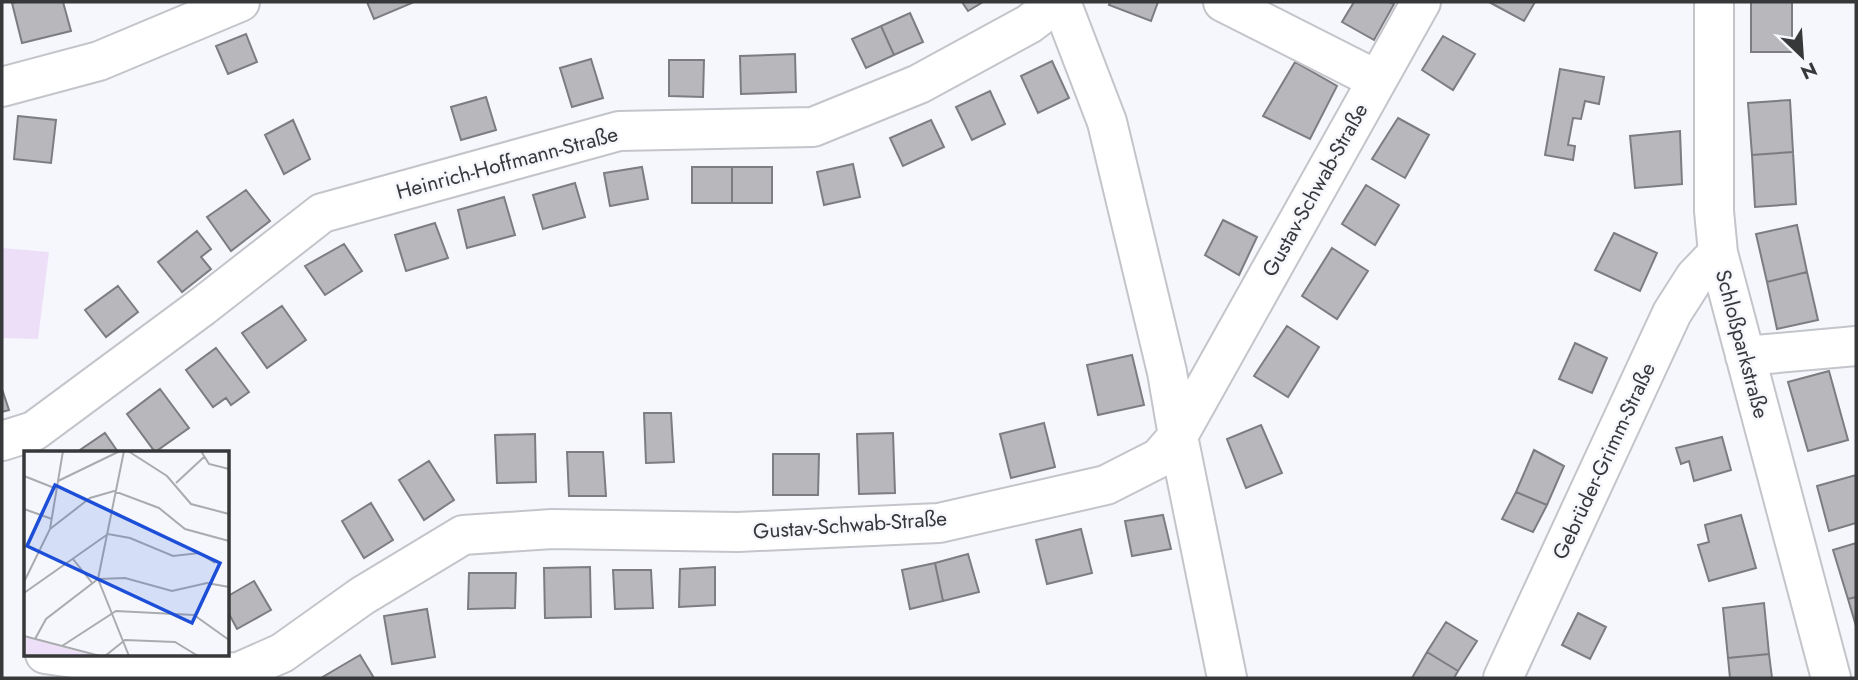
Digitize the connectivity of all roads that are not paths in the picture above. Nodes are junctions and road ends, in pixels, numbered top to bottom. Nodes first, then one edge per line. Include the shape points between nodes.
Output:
1 (240, 2) edge
2 (1060, 2) edge
3 (1223, 2) edge
4 (1421, 2) edge
5 (1714, 2) edge
6 (1377, 80) junction
7 (2, 88) edge
8 (1718, 253) junction
9 (1856, 346) edge
10 (1745, 356) junction
11 (1178, 436) junction
12 (2, 441) edge
13 (59, 656) edge
14 (1838, 665) edge
15 (1227, 678) edge
16 (1503, 678) edge

1 - 7 street via 99,61
2 - 11 street via 1107,121
2 - 12 street, Heinrich-Hoffmann-Straße via 919,84 813,127 619,131 322,213 34,431
3 - 6 street
4 - 6 street, Gustav-Schwab-Straße
5 - 8 street, Schloßparkstraße
6 - 11 street, Gustav-Schwab-Straße
8 - 10 street, Schloßparkstraße
8 - 16 street, Gebrüder-Grimm-Straße via 1695,277 1672,313
9 - 10 street
10 - 14 street, Schloßparkstraße
11 - 13 street, Gustav-Schwab-Straße via 1159,458 1106,485 939,523 738,532 552,529 463,535 362,596 282,653 239,672 180,673
11 - 15 street

